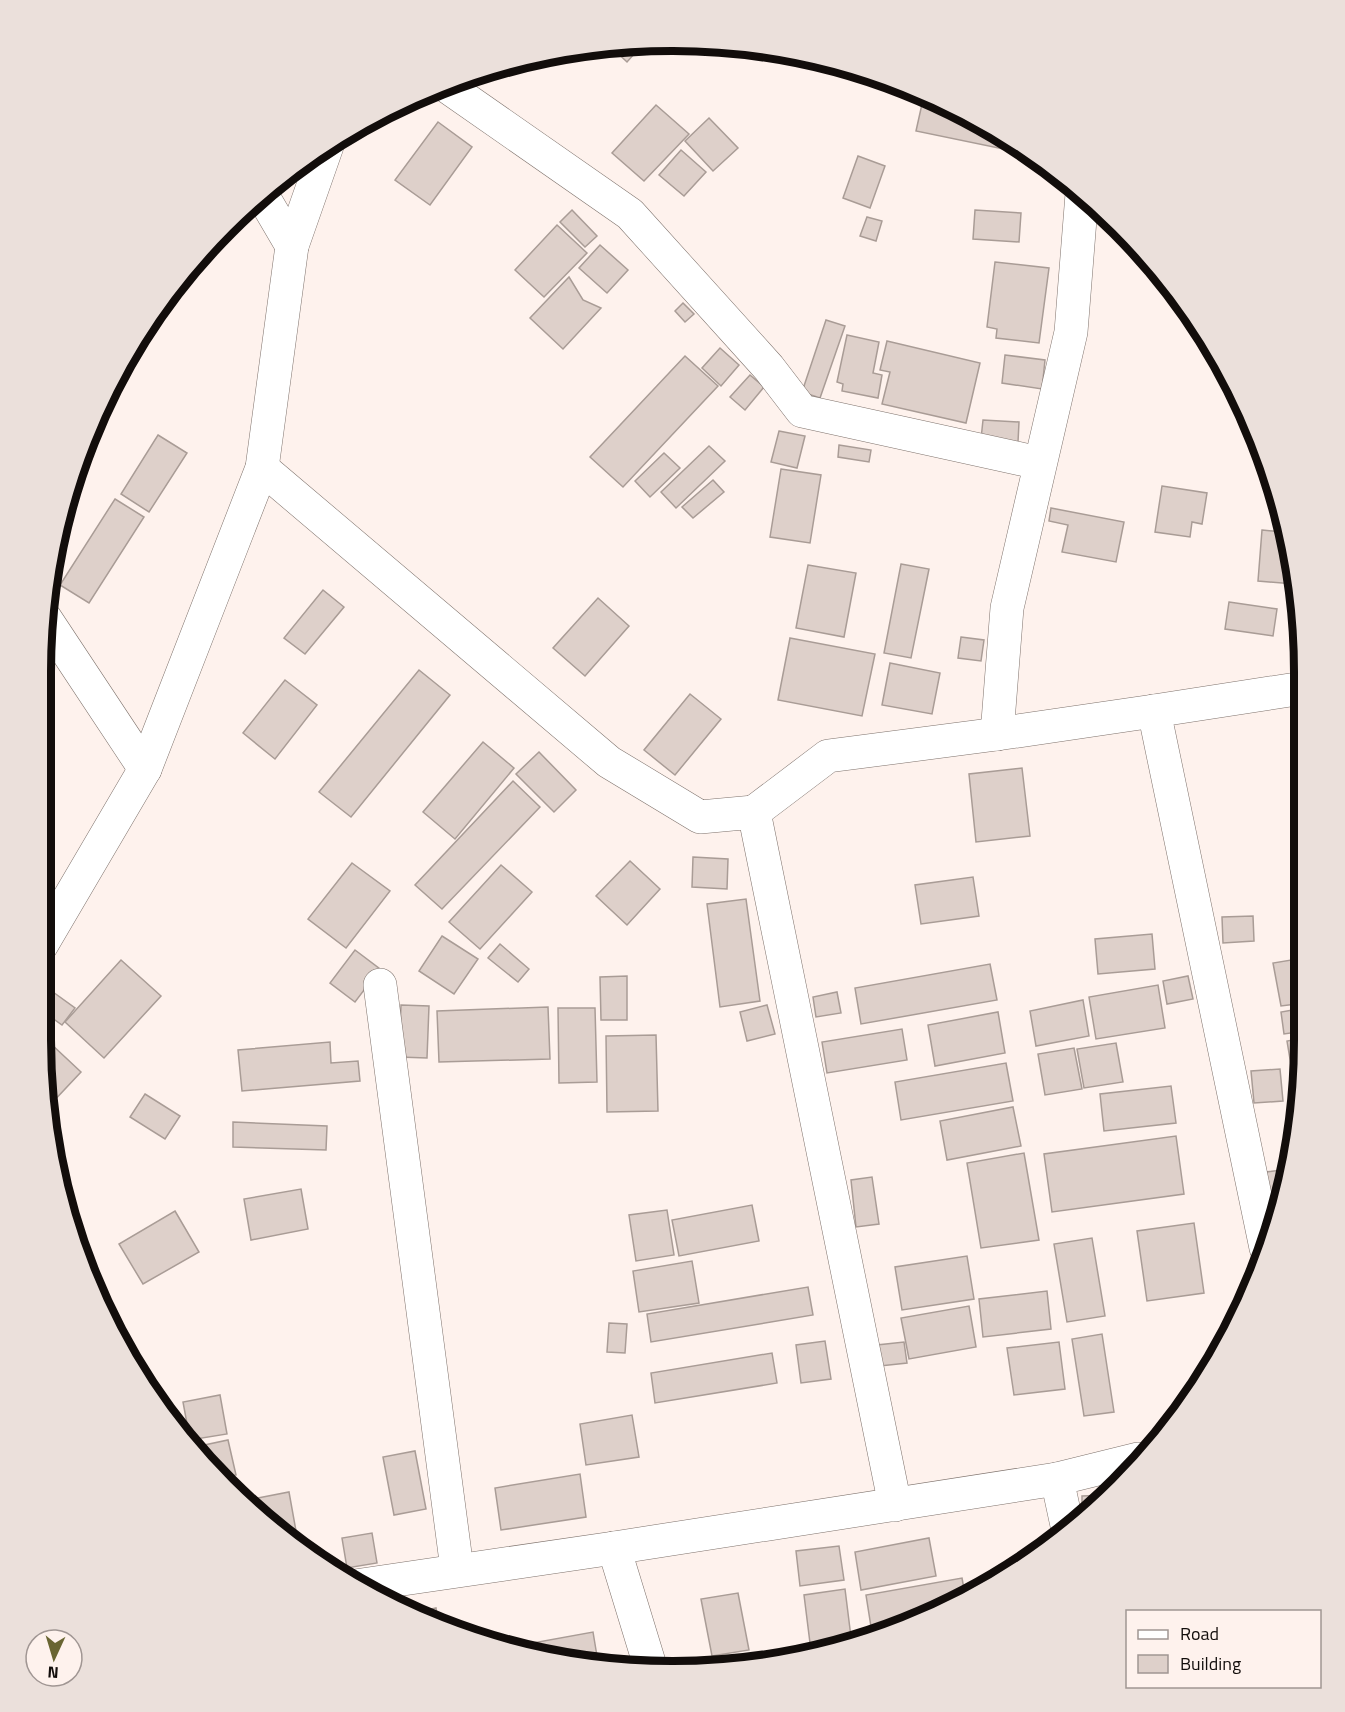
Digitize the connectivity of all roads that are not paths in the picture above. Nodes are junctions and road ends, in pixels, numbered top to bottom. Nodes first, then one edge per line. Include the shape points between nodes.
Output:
1 (454, 91) edge
2 (322, 159) edge
3 (266, 202) edge
4 (1081, 204) edge
5 (292, 246) junction
6 (1039, 463) junction
7 (262, 468) junction
8 (52, 629) edge
9 (1294, 689) edge
10 (1154, 711) junction
11 (997, 734) junction
12 (145, 769) junction
13 (754, 812) junction
14 (51, 929) edge
15 (380, 985) dead end
16 (1263, 1233) edge
17 (1128, 1461) edge
18 (1057, 1479) junction
19 (895, 1505) junction
20 (1066, 1520) edge
21 (614, 1548) junction
22 (457, 1569) junction
23 (371, 1583) edge
24 (371, 1583) edge
25 (648, 1660) edge

1 - 6 street via 630,214 769,368 802,411
2 - 5 street
3 - 5 street
4 - 6 street via 1071,332
5 - 7 street
6 - 11 street via 1007,608
7 - 12 street
7 - 13 street via 609,762 700,817
8 - 12 street
9 - 10 street
10 - 11 street
10 - 16 street
11 - 13 street via 828,756
12 - 14 street
13 - 19 street
15 - 22 street
17 - 18 street
18 - 19 street
18 - 20 street
19 - 21 street
21 - 22 street
21 - 24 street
21 - 25 street
22 - 23 street

